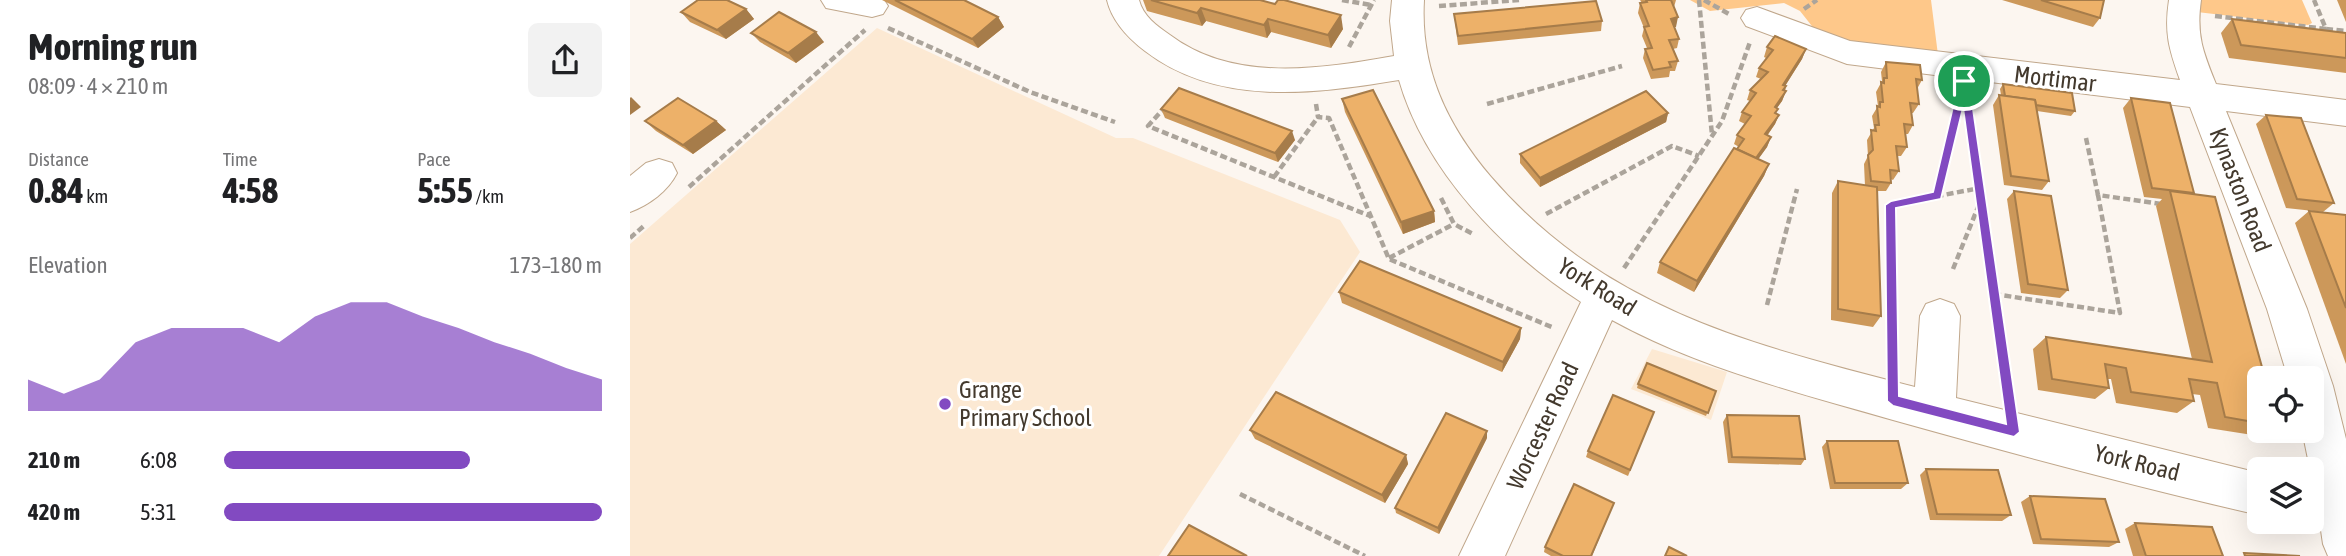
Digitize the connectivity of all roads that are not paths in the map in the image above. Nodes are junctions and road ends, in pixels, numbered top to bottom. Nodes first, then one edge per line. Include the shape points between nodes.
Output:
1 (837, 0) edge
2 (1123, 0) edge
3 (1408, 4) edge
4 (2184, 6) edge
5 (873, 14) road end
6 (1790, 14) edge
7 (1413, 65) junction
8 (2203, 97) junction
9 (2346, 113) edge
10 (659, 173) dead end
11 (634, 216) edge
12 (1604, 296) junction
13 (1940, 316) dead end
14 (2305, 366) edge
15 (1934, 412) junction
16 (2322, 443) edge
17 (2247, 491) edge
18 (2336, 521) edge
19 (1482, 556) edge

1 - 5 street
2 - 7 street via 1137,26 1165,52 1215,71 1269,81 1322,79
3 - 7 street, York Road
4 - 8 street, Kynaston Road via 2181,27 2186,52
6 - 8 street, Mortimar via 1847,52
7 - 12 street, York Road via 1427,112 1475,184 1553,261
8 - 9 street, Mortimar
8 - 14 street, Kynaston Road
10 - 11 street
12 - 15 street, York Road via 1670,330 1749,361
12 - 19 street, Worcester Road
13 - 15 street
15 - 17 street, York Road
16 - 18 street

